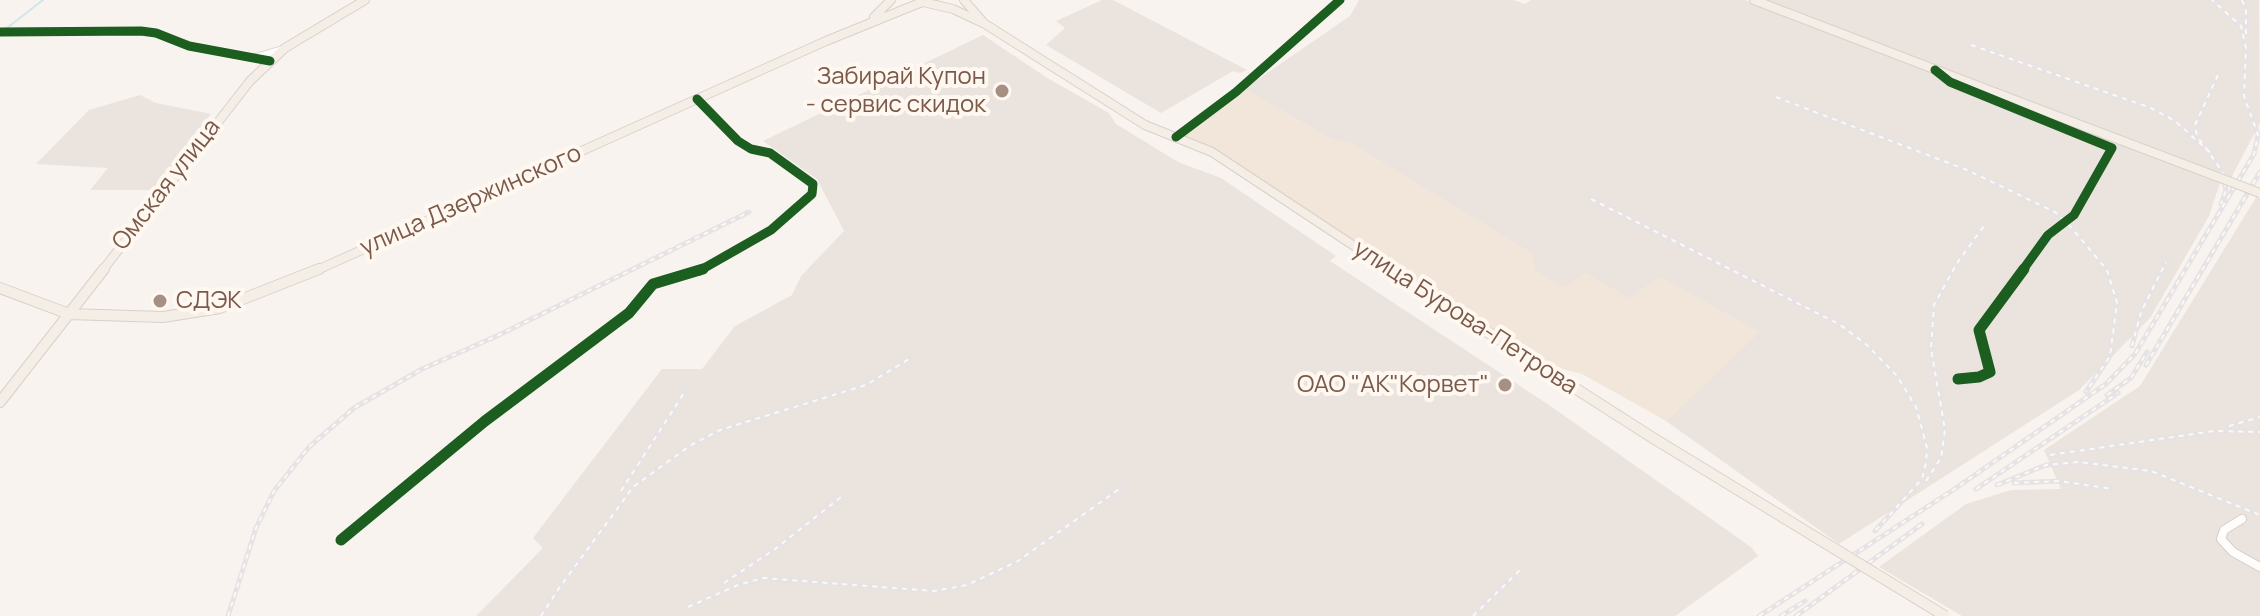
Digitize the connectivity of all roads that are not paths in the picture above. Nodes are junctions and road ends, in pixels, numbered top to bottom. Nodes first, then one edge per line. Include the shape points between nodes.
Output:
1 (365, 0) edge
2 (891, 0) edge
3 (904, 0) edge
4 (936, 0) edge
5 (964, 0) edge
6 (1340, 0) edge
7 (1754, 0) edge
8 (922, 2) junction
9 (985, 24) junction
10 (858, 28) junction
11 (0, 32) edge
12 (285, 48) junction
13 (252, 58) junction
14 (270, 61) junction
15 (1935, 70) junction
16 (697, 99) junction
17 (1176, 137) junction
18 (2260, 193) edge
19 (0, 288) edge
20 (69, 314) junction
21 (1958, 379) dead end
22 (0, 402) edge
23 (2242, 519) dead end
24 (341, 540) dead end
25 (2260, 567) edge
26 (1945, 616) edge

1 - 12 main road, Омская улица
2 - 10 main road, улица Дзержинского
3 - 8 main road
4 - 8 main road
5 - 9 main road, улица Бурова-Петрова
6 - 17 street
7 - 15 main road
8 - 9 main road, улица Бурова-Петрова
8 - 10 main road, улица Дзержинского
9 - 17 main road, улица Бурова-Петрова via 1145,125
10 - 16 main road, улица Дзержинского
11 - 13 street via 141,31
12 - 13 street
12 - 14 main road, Омская улица
13 - 14 street
14 - 20 main road, Омская улица via 222,114
15 - 18 main road, bridge
15 - 21 street via 1950,82 2112,148 2074,215 2048,235 1979,330 1990,372
16 - 20 main road, улица Дзержинского via 294,280 220,308 163,317
16 - 24 street via 738,141 770,153 806,177 813,184 812,194 771,230 707,267 653,284 629,313 485,421
17 - 26 main road, улица Бурова-Петрова, bridge via 1227,161 1521,356
19 - 20 main road, улица Дзержинского
20 - 22 main road, Омская улица
23 - 25 street via 2224,530 2221,539

